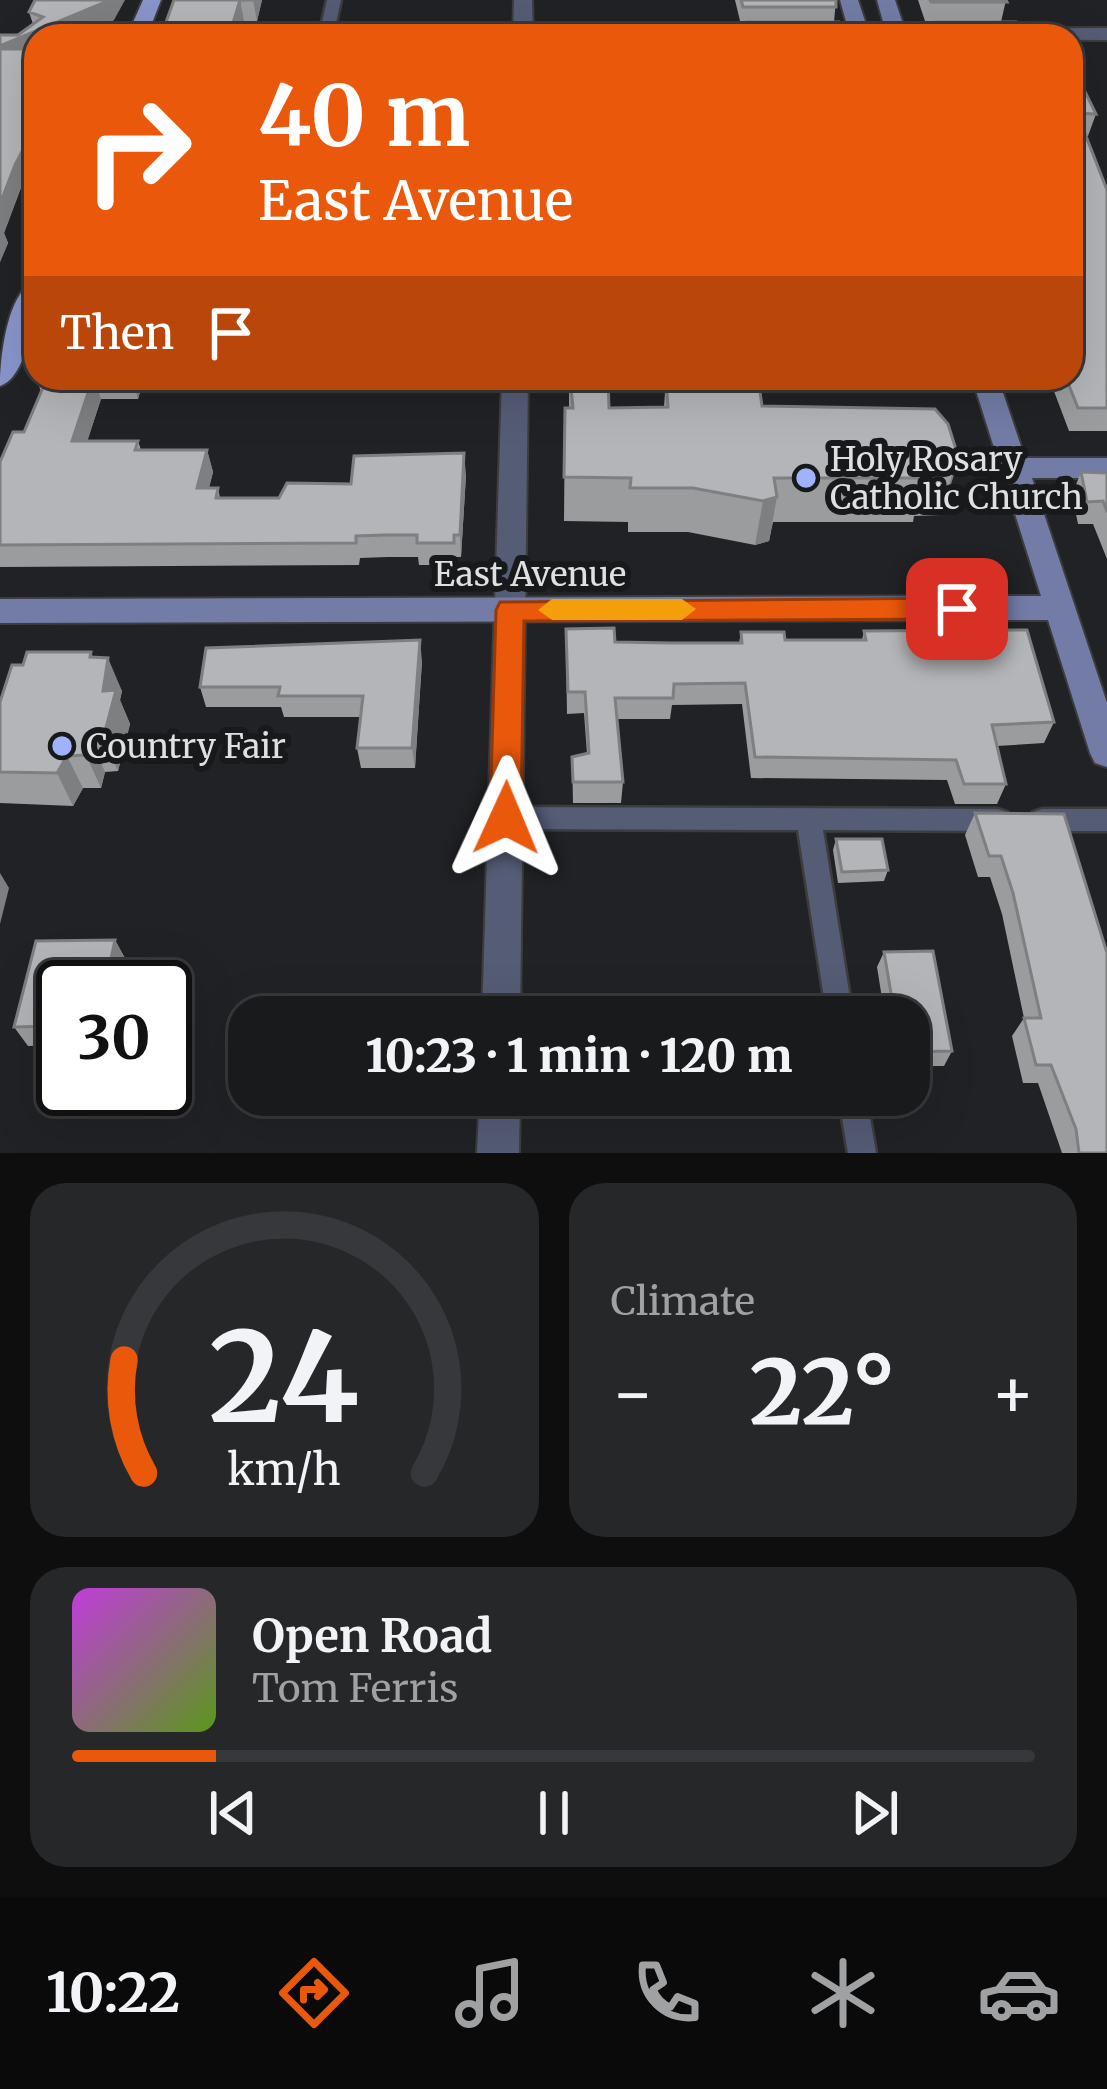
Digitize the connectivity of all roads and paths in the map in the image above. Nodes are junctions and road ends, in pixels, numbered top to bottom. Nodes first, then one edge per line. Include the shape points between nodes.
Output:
1 (24, 318) edge
2 (0, 377) edge
3 (515, 390) edge
4 (989, 390) edge
5 (1014, 468) junction
6 (1107, 468) edge
7 (1060, 608) junction
8 (510, 610) junction
9 (0, 611) edge
10 (1107, 753) edge
11 (506, 818) junction
12 (808, 820) junction
13 (1107, 820) edge
14 (502, 996) edge
15 (837, 996) edge
16 (499, 1116) edge
17 (856, 1116) edge
18 (498, 1153) edge
19 (862, 1153) edge

1 - 2 main road
3 - 8 street
4 - 5 street
5 - 6 street
5 - 7 street
7 - 8 street, East Avenue
7 - 10 street
8 - 9 street, East Avenue
8 - 11 street
11 - 12 lane
11 - 14 street
12 - 13 lane
12 - 15 lane
16 - 18 street
17 - 19 lane

